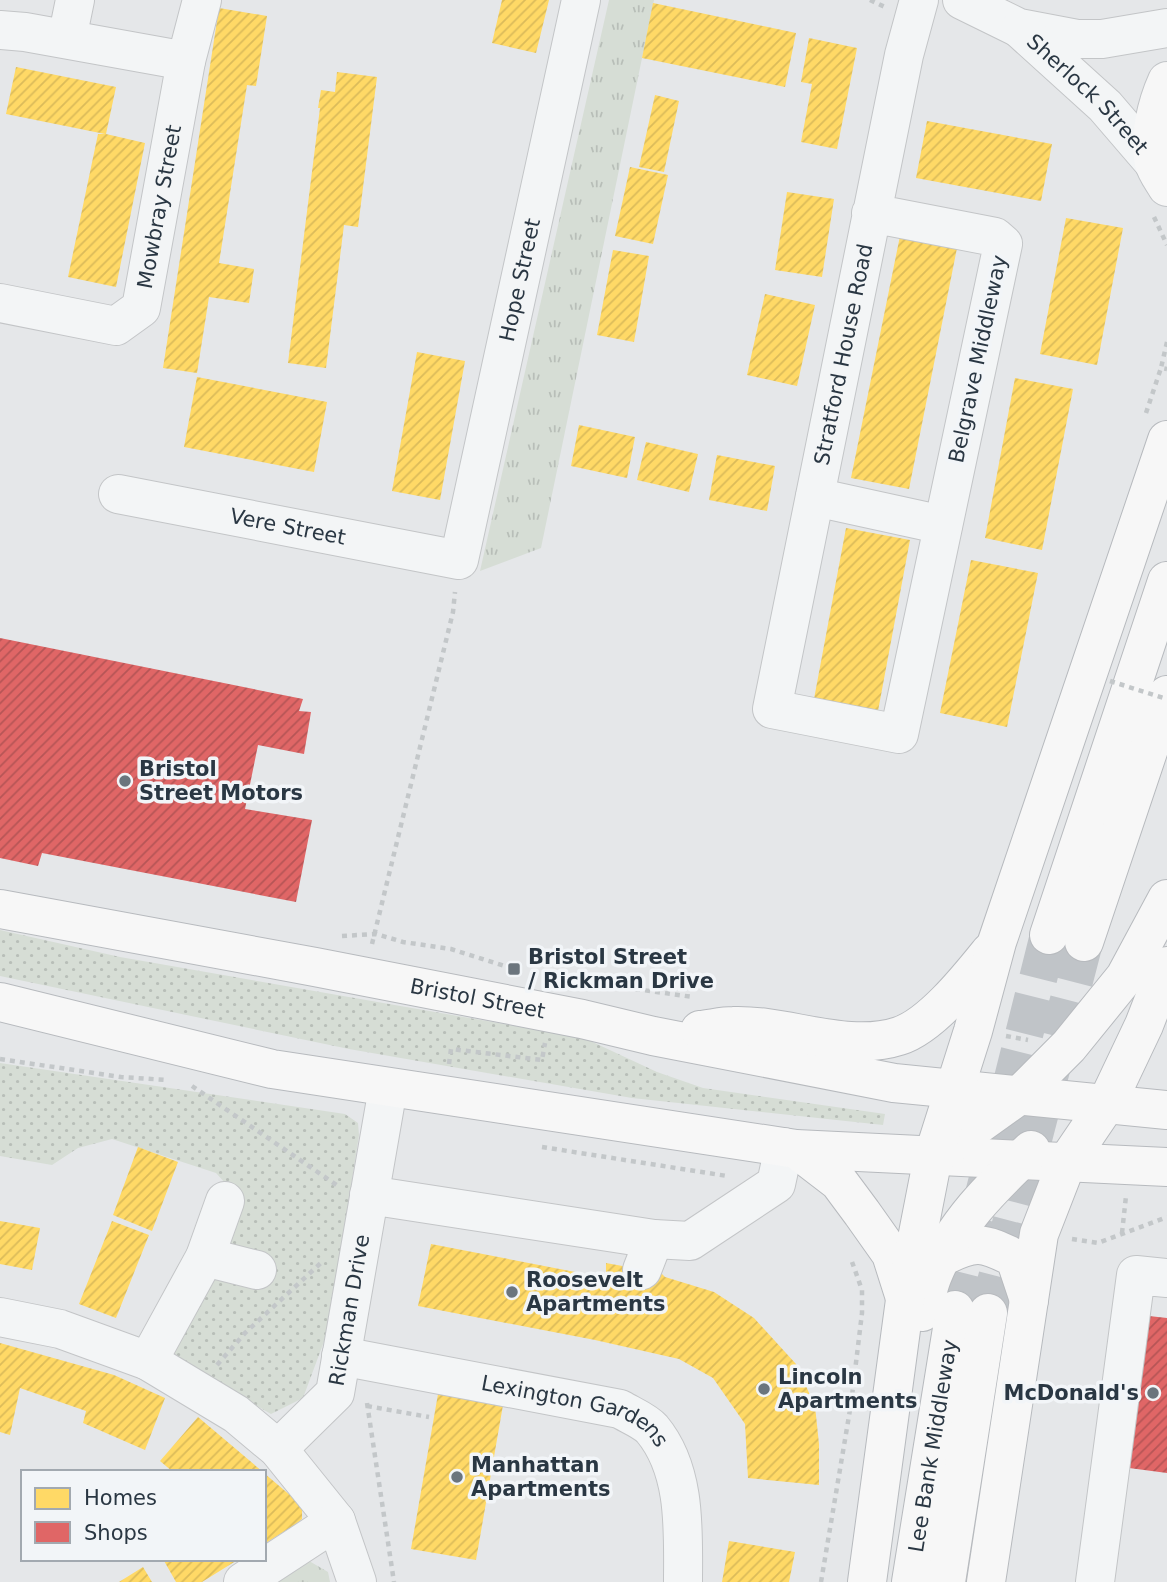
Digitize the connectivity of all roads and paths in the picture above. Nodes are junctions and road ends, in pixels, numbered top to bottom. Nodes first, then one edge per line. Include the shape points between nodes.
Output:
1 (75, 0) edge
2 (202, 0) edge
3 (581, 0) edge
4 (919, 0) edge
5 (962, 0) edge
6 (1019, 28) junction
7 (1167, 28) edge
8 (0, 30) edge
9 (67, 39) junction
10 (186, 61) junction
11 (1167, 81) edge
12 (1161, 175) edge
13 (871, 213) junction
14 (0, 303) edge
15 (1167, 342) edge
16 (1167, 369) edge
17 (1167, 440) edge
18 (118, 494) dead end
19 (815, 497) junction
20 (943, 525) junction
21 (459, 560) junction
22 (1167, 581) edge
23 (1110, 681) dead end
24 (1167, 697) edge
25 (772, 709) joint
26 (1167, 900) edge
27 (0, 909) edge
28 (376, 934) dead end
29 (998, 942) junction
30 (1166, 979) edge
31 (554, 995) junction
32 (0, 1002) edge
33 (653, 1036) junction
34 (0, 1059) edge
35 (173, 1080) dead end
36 (186, 1081) dead end
37 (388, 1088) junction
38 (955, 1088) junction
39 (445, 1096) junction
40 (1108, 1104) junction
41 (1007, 1105) junction
42 (1167, 1110) edge
43 (529, 1144) dead end
44 (790, 1148) junction
45 (1041, 1155) junction
46 (933, 1157) junction
47 (1167, 1167) edge
48 (776, 1184) junction
49 (368, 1200) junction
50 (225, 1201) dead end
51 (1167, 1217) edge
52 (1122, 1233) dead end
53 (849, 1253) dead end
54 (205, 1257) junction
55 (942, 1257) junction
56 (324, 1259) dead end
57 (257, 1270) dead end
58 (1167, 1278) edge
59 (905, 1300) junction
60 (1029, 1300) junction
61 (0, 1317) edge
62 (341, 1356) junction
63 (148, 1361) junction
64 (196, 1388) junction
65 (429, 1417) dead end
66 (888, 1435) junction
67 (278, 1449) junction
68 (336, 1521) junction
69 (243, 1582) edge
70 (357, 1582) edge
71 (394, 1582) edge
72 (683, 1582) edge
73 (821, 1582) edge
74 (867, 1582) edge
75 (911, 1582) edge
76 (946, 1582) edge
77 (986, 1582) edge
78 (1095, 1582) edge

1 - 9 street
2 - 10 street, Mowbray Street
3 - 21 street, Hope Street
4 - 13 street, Stratford House Road
5 - 6 street, Sherlock Street
6 - 7 street, Sherlock Street via 1077,39
6 - 12 street, Sherlock Street via 1105,106
8 - 9 street
9 - 10 street
10 - 14 street, Mowbray Street via 141,308 116,326
11 - 12 main road via 1154,126
13 - 19 street, Stratford House Road
13 - 20 street, Belgrave Middleway via 995,237 1003,244
15 - 16 path via 1160,368
17 - 29 main road
18 - 21 street, Vere Street
19 - 20 street
19 - 25 street, Stratford House Road
20 - 25 street, Belgrave Middleway via 899,734
21 - 28 path via 453,612
22 - 24 main road via 1067,939
23 - 24 path, bridge
26 - 41 main road via 1125,978 1069,1046
27 - 31 main road, Bristol Street
29 - 33 main road via 933,1015 901,1036 850,1040 734,1026
29 - 38 main road
30 - 40 main road
31 - 33 main road, Bristol Street
31 - 39 path via 541,1060 451,1049
32 - 37 main road via 272,1069
33 - 38 main road, Bristol Street via 894,1083
34 - 35 path
36 - 49 path
37 - 39 main road
37 - 49 street, Rickman Drive
38 - 41 main road, Bristol Street
38 - 46 main road
39 - 44 main road
40 - 41 main road, Bristol Street
40 - 42 main road, Bristol Street
40 - 45 main road
41 - 45 main road
41 - 46 main road
43 - 48 path
44 - 46 main road
44 - 48 street
44 - 59 main road via 839,1182 891,1254
45 - 46 main road
45 - 47 main road
45 - 55 main road via 996,1183
45 - 60 main road via 1039,1234
46 - 59 main road
48 - 49 street via 690,1241 648,1254
49 - 62 street, Rickman Drive
50 - 54 street
51 - 52 path
53 - 73 path via 862,1290 862,1313
54 - 57 street
54 - 63 street
55 - 60 main road via 985,1243 1015,1258
55 - 66 main road
56 - 64 path
58 - 78 street via 1136,1275
59 - 66 main road
60 - 77 main road
61 - 63 street via 60,1329
62 - 67 street, Rickman Drive via 335,1393
62 - 72 street, Lexington Gardens via 620,1409 651,1427 676,1473
63 - 64 street
64 - 67 street
65 - 71 path via 367,1406
66 - 74 main road
67 - 68 street
68 - 69 street
68 - 70 street
75 - 76 main road, Lee Bank Middleway via 971,1311

